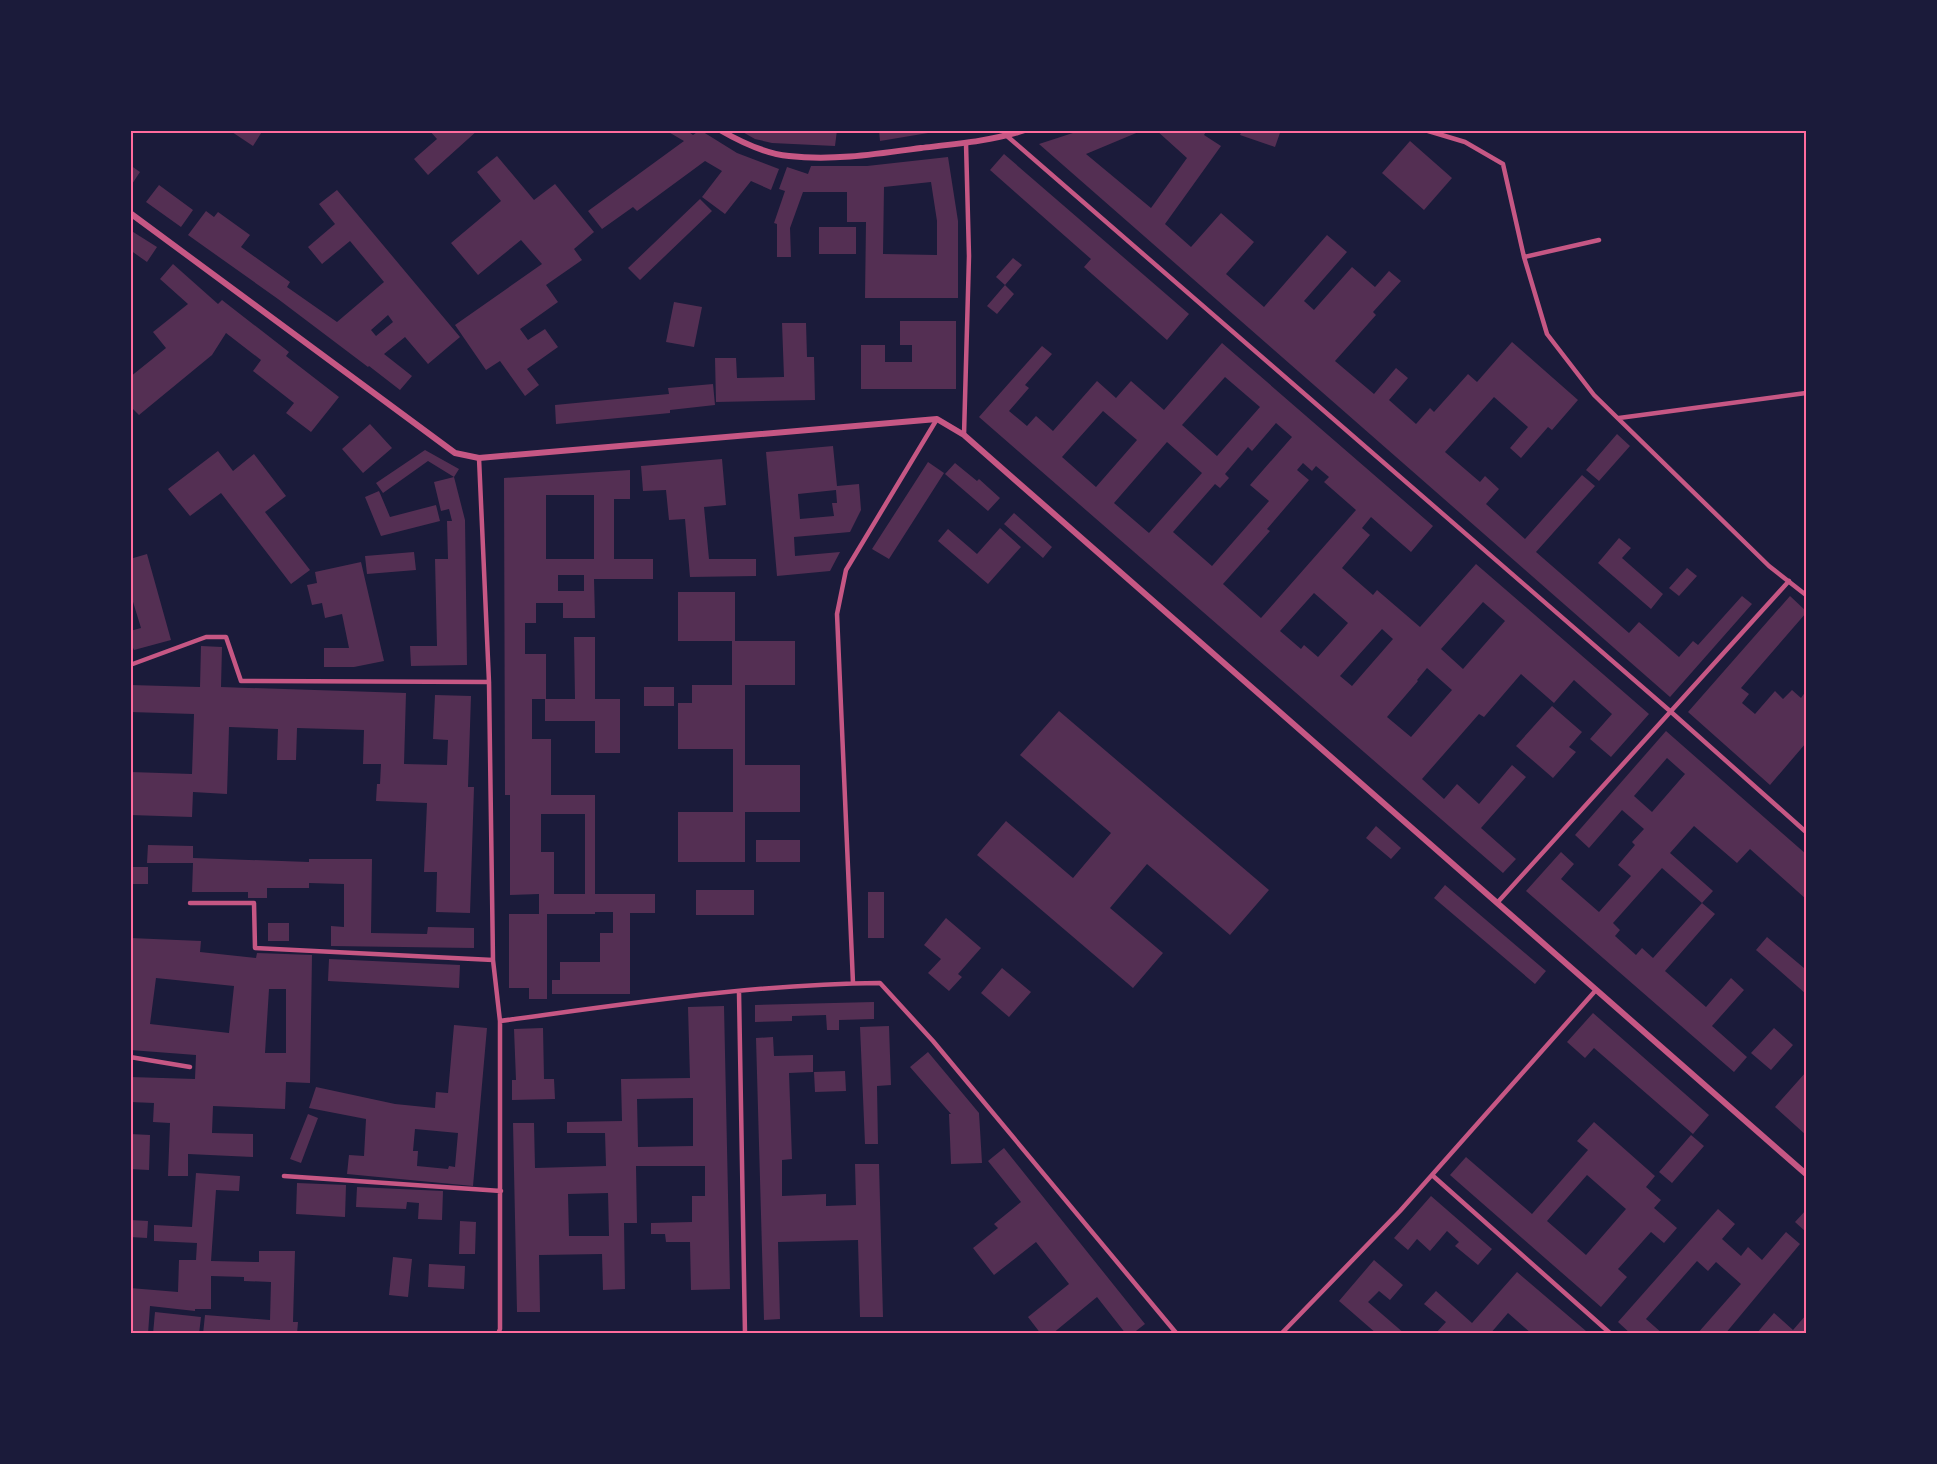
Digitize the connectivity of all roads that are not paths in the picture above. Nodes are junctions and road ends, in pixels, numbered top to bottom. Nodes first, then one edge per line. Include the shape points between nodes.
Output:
1 (720, 130) edge
2 (1025, 130) edge
3 (1425, 130) edge
4 (1007, 136) junction
5 (966, 143) junction
6 (130, 213) edge
7 (1599, 240) dead end
8 (1524, 257) junction
9 (1806, 393) edge
10 (1619, 418) junction
11 (937, 419) junction
12 (964, 435) junction
13 (479, 458) junction
14 (1789, 581) junction
15 (1806, 594) edge
16 (130, 665) edge
17 (489, 682) junction
18 (1670, 711) junction
19 (1806, 832) edge
20 (190, 903) dead end
21 (1497, 903) junction
22 (493, 960) junction
23 (853, 983) junction
24 (1596, 990) junction
25 (739, 992) junction
26 (500, 1021) junction
27 (130, 1058) edge
28 (190, 1067) dead end
29 (1806, 1174) edge
30 (1431, 1175) junction
31 (284, 1176) dead end
32 (501, 1191) junction
33 (498, 1334) edge
34 (745, 1334) edge
35 (1177, 1334) edge
36 (1281, 1334) edge
37 (1611, 1334) edge

1 - 5 street via 739,141 786,156 844,158
2 - 4 street
3 - 8 lane via 1465,142 1503,164
4 - 5 street
4 - 18 lane
5 - 12 lane via 969,256
6 - 13 street via 455,453
7 - 8 lane
8 - 10 lane via 1547,334 1594,395
9 - 10 lane
10 - 14 lane via 1769,566
11 - 12 street
11 - 13 street
11 - 23 lane via 846,570 837,614
12 - 21 street
13 - 17 lane
14 - 15 lane
14 - 18 lane
16 - 17 lane via 207,637 226,638 241,681
17 - 22 lane
18 - 19 lane
18 - 21 lane
20 - 22 lane via 254,903 255,948
21 - 24 street
22 - 26 lane
23 - 25 lane
23 - 35 lane via 880,983
24 - 29 street
24 - 30 lane
25 - 26 lane
25 - 34 lane
26 - 32 lane
27 - 28 lane
30 - 36 lane
30 - 37 lane
31 - 32 lane
32 - 33 lane

